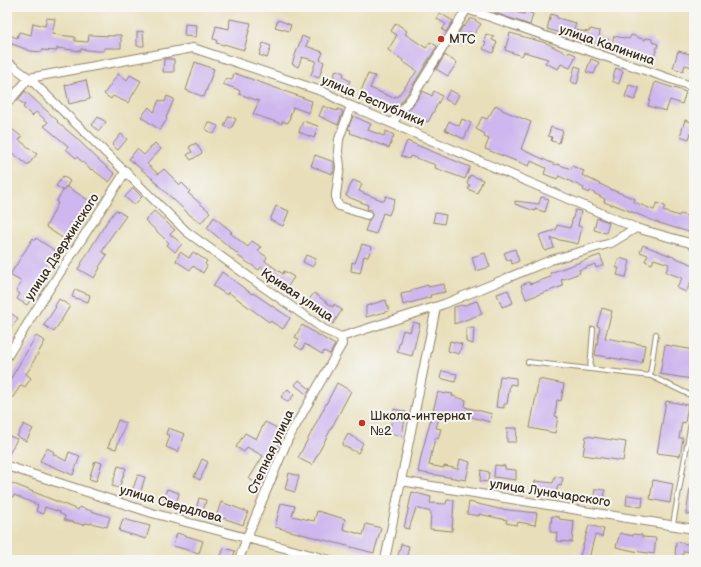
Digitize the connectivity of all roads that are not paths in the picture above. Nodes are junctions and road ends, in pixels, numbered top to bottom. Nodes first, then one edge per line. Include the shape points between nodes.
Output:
1 (467, 8) edge
2 (7, 62) edge
3 (29, 78) junction
4 (694, 87) edge
5 (7, 104) edge
6 (351, 106) junction
7 (392, 123) junction
8 (126, 171) junction
9 (367, 216) dead end
10 (636, 228) junction
11 (693, 244) edge
12 (436, 307) junction
13 (593, 329) dead end
14 (656, 334) dead end
15 (341, 337) junction
16 (7, 357) edge
17 (528, 362) dead end
18 (590, 369) junction
19 (650, 375) junction
20 (694, 396) edge
21 (694, 406) edge
22 (7, 466) edge
23 (402, 481) junction
24 (673, 524) junction
25 (694, 529) edge
26 (246, 537) junction
27 (239, 560) edge
28 (330, 560) edge
29 (385, 560) edge

1 - 4 street, улица Калинина
1 - 7 street via 413,96
2 - 3 street, Кривая улица
3 - 5 street
3 - 6 street, улица Республики via 193,48 324,92
3 - 8 street, Кривая улица
6 - 7 street, улица Республики
6 - 9 street via 339,139 340,167 336,201 339,206
7 - 10 street, улица Республики
8 - 15 street, Кривая улица via 187,232 325,330
8 - 16 street, улица Дзержинского
10 - 11 street, улица Республики
10 - 12 street, Кривая улица via 611,243 552,260
12 - 15 street, Кривая улица
12 - 23 street
13 - 18 lane
14 - 19 lane
15 - 26 street, Степная улица via 342,344 288,439
17 - 18 lane
18 - 19 lane
19 - 20 lane
21 - 24 lane
22 - 26 street, улица Свердлова via 152,513
23 - 24 street, улица Луначарского
23 - 29 street
24 - 25 street, улица Луначарского
26 - 27 street, Степная улица
26 - 28 street, улица Свердлова

